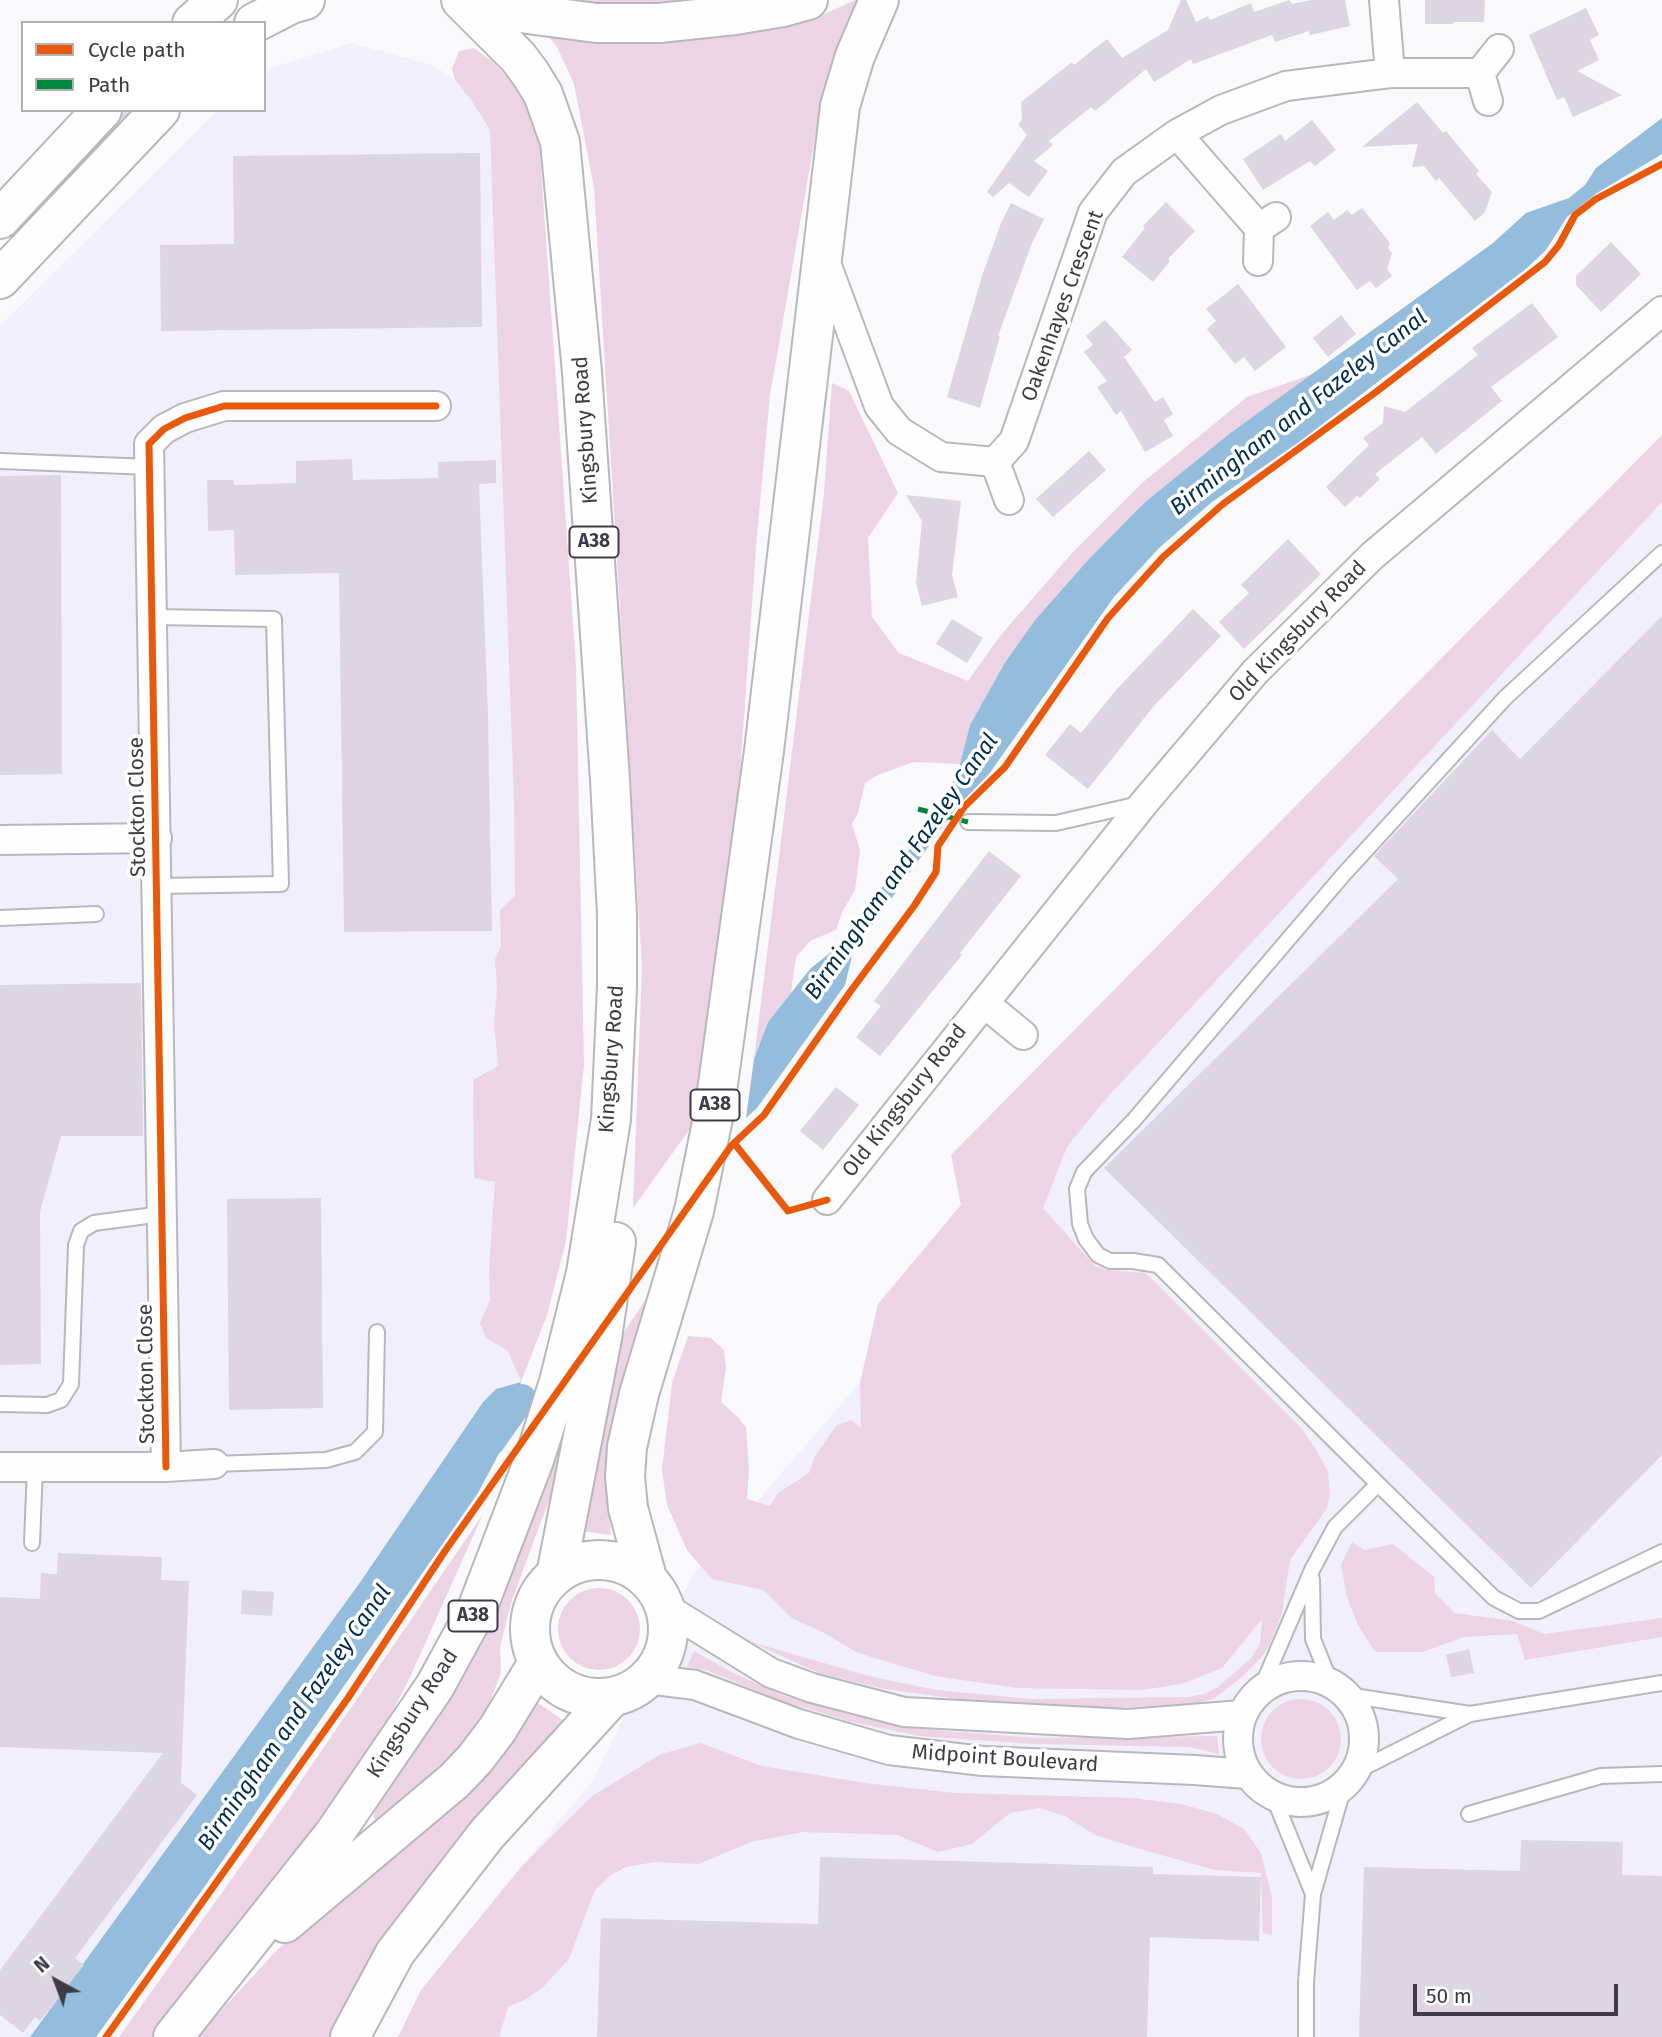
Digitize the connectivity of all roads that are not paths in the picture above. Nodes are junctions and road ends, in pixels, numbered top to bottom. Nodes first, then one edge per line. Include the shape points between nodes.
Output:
1 (218, 0) edge
2 (305, 0) edge
3 (462, 0) edge
4 (808, 0) edge
5 (879, 0) edge
6 (1384, 0) edge
7 (194, 21) edge
8 (258, 21) edge
9 (1499, 49) dead end
10 (1390, 73) junction
11 (1480, 73) junction
12 (1488, 102) dead end
13 (100, 112) edge
14 (158, 112) edge
15 (1177, 134) junction
16 (0, 219) edge
17 (823, 255) junction
18 (1258, 261) dead end
19 (0, 279) edge
20 (1662, 312) edge
21 (436, 406) dead end
22 (0, 461) edge
23 (995, 462) junction
24 (149, 467) junction
25 (1009, 500) dead end
26 (1662, 553) edge
27 (152, 617) junction
28 (1144, 803) junction
29 (968, 822) dead end
30 (157, 838) junction
31 (0, 840) edge
32 (157, 886) junction
33 (96, 914) dead end
34 (0, 918) edge
35 (984, 1003) junction
36 (1023, 1035) dead end
37 (611, 1119) junction
38 (827, 1200) dead end
39 (162, 1214) junction
40 (377, 1332) dead end
41 (0, 1404) edge
42 (214, 1464) joint
43 (0, 1467) edge
44 (35, 1467) junction
45 (166, 1467) junction
46 (1378, 1484) junction
47 (32, 1543) dead end
48 (1662, 1552) edge
49 (1312, 1570) junction
50 (556, 1575) junction
51 (657, 1593) junction
52 (538, 1663) junction
53 (647, 1679) junction
54 (1662, 1683) edge
55 (1260, 1690) junction
56 (1339, 1690) junction
57 (611, 1698) junction
58 (1470, 1714) junction
59 (1242, 1715) junction
60 (1662, 1773) edge
61 (1247, 1774) junction
62 (1349, 1779) junction
63 (1274, 1798) junction
64 (1469, 1814) dead end
65 (1313, 1894) junction
66 (225, 1973) junction
67 (173, 2037) edge
68 (350, 2037) edge
69 (1306, 2037) edge

1 - 7 main road
2 - 8 main road
3 - 4 main road via 565,20 659,23 735,15
3 - 37 main road, Kingsbury Road / A38 via 530,73 543,94 559,142 582,372 610,780 617,915
5 - 17 main road, A38 via 840,106
6 - 10 street
9 - 11 street
10 - 11 street, Oakenhayes Crescent
10 - 15 street, Oakenhayes Crescent via 1286,86 1221,110
11 - 12 street
13 - 16 main road
14 - 19 main road
15 - 18 street via 1268,223
15 - 23 street, Oakenhayes Crescent via 1125,172 1093,212 1014,441
17 - 23 street via 879,406 899,431 940,457
17 - 51 main road, A38 via 764,751 714,1113 694,1211 627,1447 628,1508
20 - 28 street, Old Kingsbury Road via 1372,556 1255,672
21 - 24 street, Stockton Close via 224,406 164,429 149,444
22 - 24 lane
23 - 25 street
24 - 27 street, Stockton Close
26 - 46 lane via 1505,698 1084,1172 1077,1189 1080,1224 1098,1255 1110,1262 1158,1265
27 - 30 street, Stockton Close
27 - 32 lane via 274,619 281,884
28 - 29 lane via 1056,823
28 - 35 street, Old Kingsbury Road
30 - 31 street, Stockton Close
30 - 32 street, Stockton Close
32 - 39 street, Stockton Close
33 - 34 lane
35 - 36 street
35 - 38 street, Old Kingsbury Road
37 - 50 main road, A38 via 619,1173 618,1232
37 - 66 main road, Kingsbury Road / A38 via 586,1273 559,1382 530,1473 477,1609 435,1686 334,1834
39 - 41 lane via 94,1223 81,1231 76,1245 71,1384 61,1400 47,1405
39 - 45 street, Stockton Close
40 - 42 lane via 375,1432 355,1452 326,1460
42 - 45 street
43 - 44 street
44 - 45 street
44 - 47 lane
46 - 48 lane via 1494,1598 1519,1611 1539,1611
46 - 49 lane via 1335,1527
49 - 55 lane
49 - 56 lane via 1313,1639
50 - 51 main road, A38 via 573,1565 612,1560 631,1567
50 - 52 main road, A38 via 533,1607 531,1645
51 - 53 main road, A38 via 669,1623 664,1654
51 - 59 street, Midpoint Boulevard via 771,1673 904,1712 1128,1724
52 - 57 main road via 551,1680 569,1692
52 - 66 main road, A38 via 497,1730 454,1781
53 - 57 main road, A38 via 630,1692
53 - 61 street, Midpoint Boulevard via 695,1685 799,1724 889,1750 983,1761
54 - 58 lane
55 - 56 street via 1294,1676 1314,1677
55 - 59 street
56 - 58 lane
56 - 62 street via 1362,1721 1364,1736 1362,1754
57 - 68 main road, A38 via 487,1834 395,1953
58 - 62 lane
59 - 61 street via 1237,1735
60 - 64 lane via 1601,1776
61 - 63 street
62 - 63 street via 1328,1797 1310,1802
62 - 65 lane
63 - 65 lane
65 - 69 lane
66 - 67 main road, Kingsbury Road / A38

